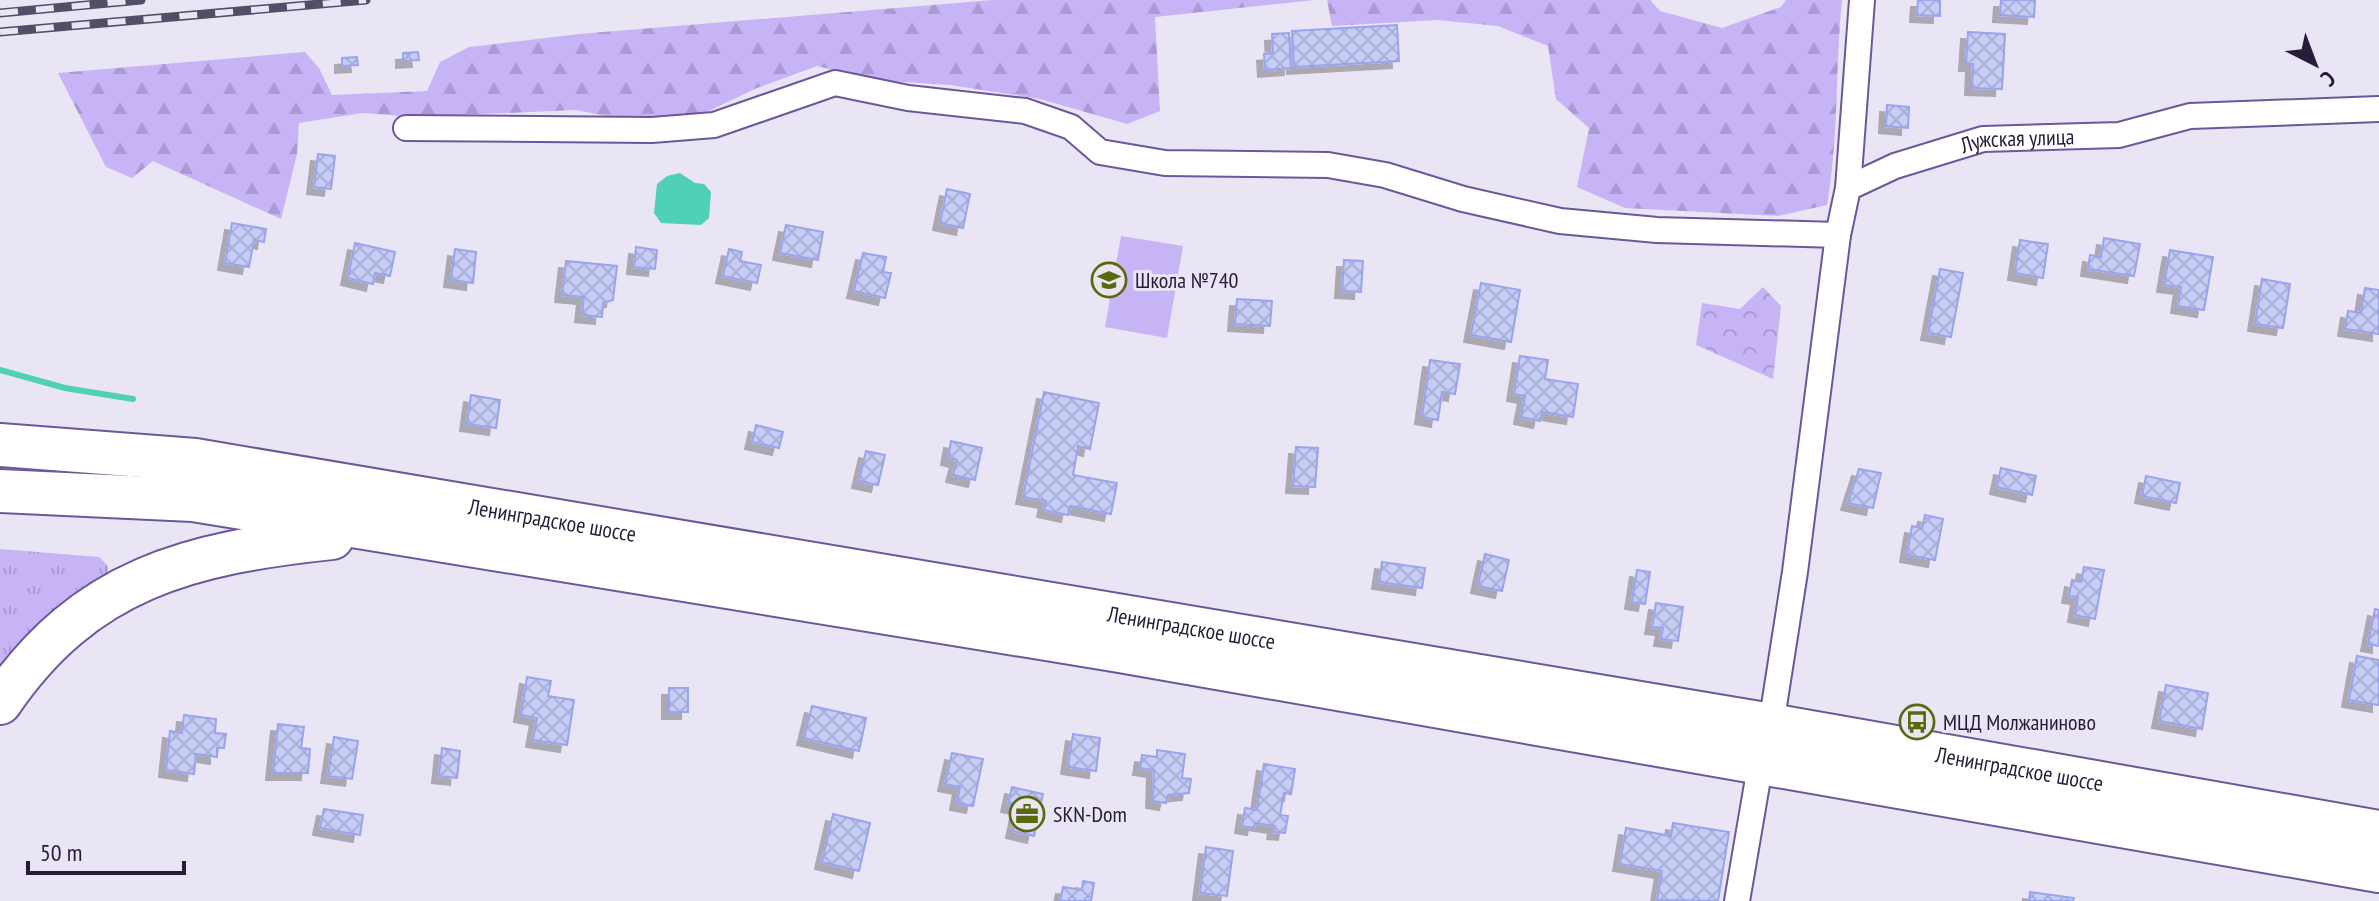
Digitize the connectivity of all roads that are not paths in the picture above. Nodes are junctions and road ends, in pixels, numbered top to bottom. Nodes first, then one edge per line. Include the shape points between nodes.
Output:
1 (1862, 0) edge
2 (2379, 109) edge
3 (406, 128) dead end
4 (1848, 188) junction
5 (1838, 235) junction
6 (0, 417) edge
7 (0, 445) edge
8 (195, 460) junction
9 (0, 491) edge
10 (388, 532) junction
11 (0, 703) edge
12 (1766, 743) junction
13 (2379, 832) edge
14 (2379, 871) edge
15 (1737, 901) edge

1 - 4 street
2 - 4 street, Лужская улица via 2190,116 2119,135 1983,139 1895,166
3 - 5 street via 652,130 714,125 835,83 908,98 1025,111 1071,127 1100,152 1165,163 1328,165 1560,221 1657,230
4 - 5 street
5 - 12 street via 1795,572
6 - 8 highway
7 - 8 highway, Ленинградское шоссе
8 - 12 highway, Ленинградское шоссе
9 - 10 highway, Ленинградское шоссе via 193,500
10 - 11 highway via 274,544 150,576 98,602 58,633
10 - 12 highway, Ленинградское шоссе
12 - 13 highway, Ленинградское шоссе
12 - 14 highway, Ленинградское шоссе
12 - 15 street

